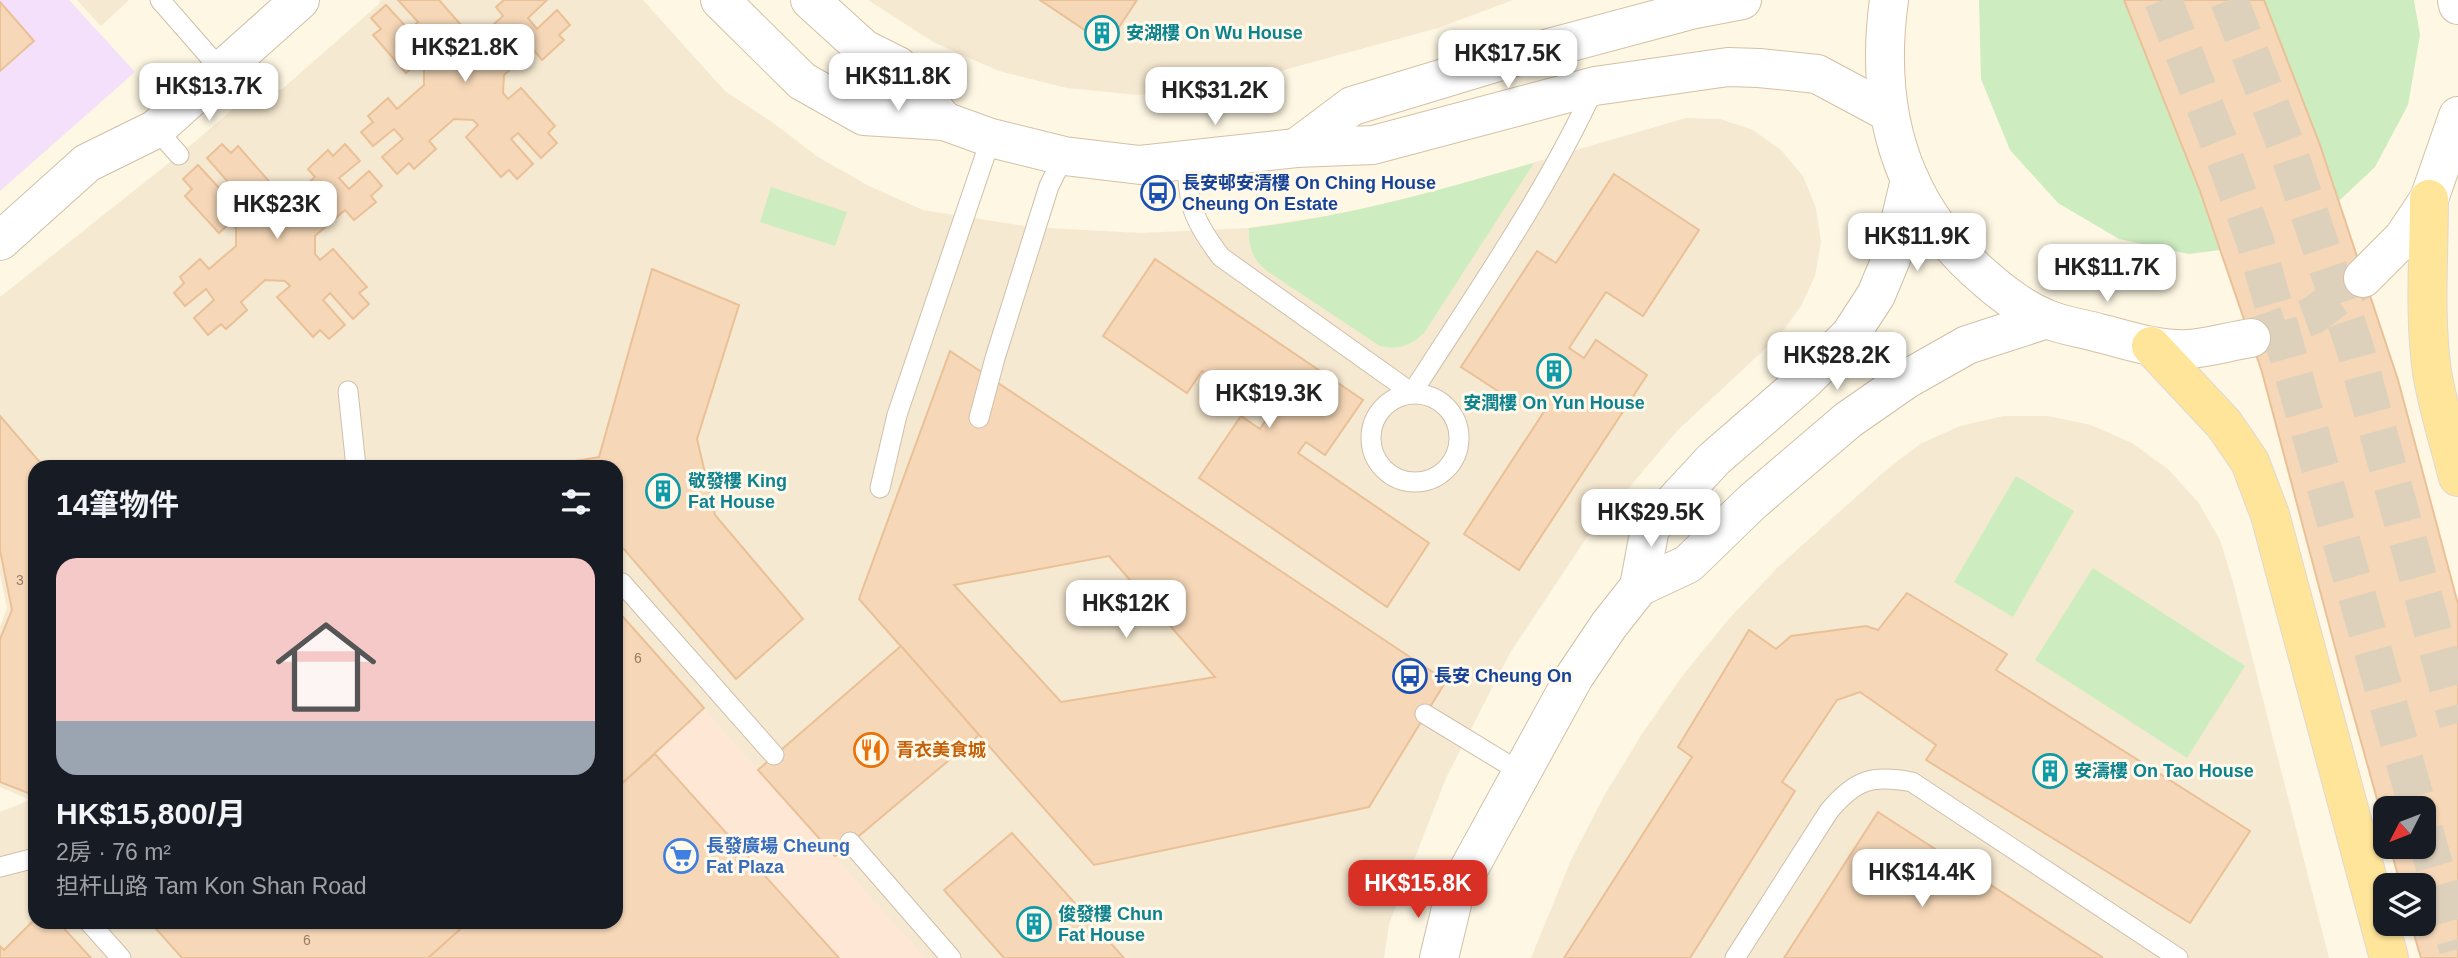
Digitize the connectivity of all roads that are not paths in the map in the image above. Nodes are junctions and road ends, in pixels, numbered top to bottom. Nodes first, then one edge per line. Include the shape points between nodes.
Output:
1 (160, 0) edge
2 (300, 0) edge
3 (720, 0) edge
4 (810, 0) edge
5 (1742, 0) edge
6 (1888, 0) edge
7 (222, 71) junction
8 (1595, 86) junction
9 (1888, 112) junction
10 (2458, 116) edge
11 (944, 121) junction
12 (991, 138) junction
13 (1296, 148) junction
14 (1064, 156) junction
15 (1187, 160) junction
16 (1910, 180) junction
17 (2429, 198) junction
18 (0, 241) edge
19 (2363, 278) tunnel mouth
20 (2047, 319) junction
21 (2251, 338) tunnel mouth
22 (2151, 346) junction
23 (348, 391) dead end
24 (1412, 393) junction
25 (979, 418) dead end
26 (355, 460) edge
27 (2458, 477) edge
28 (880, 488) dead end
29 (623, 584) edge
30 (1639, 587) junction
31 (1426, 714) dead end
32 (774, 755) dead end
33 (1522, 773) junction
34 (850, 842) dead end
35 (28, 860) edge
36 (0, 867) edge
37 (1379, 873) dead end
38 (1454, 896) junction
39 (95, 929) edge
40 (121, 958) edge
41 (951, 958) edge
42 (1439, 958) edge
43 (1735, 958) edge
44 (2178, 958) edge
45 (2389, 958) edge

1 - 7 lane
2 - 7 main road
3 - 11 main road via 802,81 864,116
4 - 11 main road via 864,49 898,66
5 - 13 main road via 1504,60 1352,106
6 - 9 main road via 1883,66
7 - 18 main road via 168,142 87,163
8 - 9 main road via 1727,67 1759,68 1817,74
8 - 13 main road via 1373,145
8 - 24 lane via 1538,195
9 - 16 main road
10 - 17 main road
11 - 12 main road
12 - 14 main road
12 - 28 lane via 897,415
13 - 15 main road
14 - 15 main road via 1140,165
14 - 25 lane via 1049,186
15 - 24 lane via 1188,196 1200,228 1221,257
16 - 20 main road via 1930,219 1964,260 2004,294
16 - 30 main road via 1891,259 1876,295 1850,335 1714,459 1650,528
17 - 19 main road via 2403,239
17 - 27 main road via 2432,371
20 - 22 main road
20 - 30 main road via 1967,345 1907,379 1848,420 1688,564
21 - 22 main road via 2187,349
22 - 45 main road via 2224,424 2258,483
23 - 26 lane
24 - 24 lane via 1432,396 1449,407 1459,425 1460,445 1452,464 1437,478 1418,483 1398,479 1381,468 1372,450 1371,430 1378,411 1393,398
29 - 32 lane
30 - 33 main road via 1574,677
31 - 33 lane
33 - 38 main road
34 - 41 lane
35 - 36 lane
37 - 38 lane
38 - 42 main road
39 - 40 lane
43 - 44 lane via 1844,792 1865,780 1889,777 1912,782

